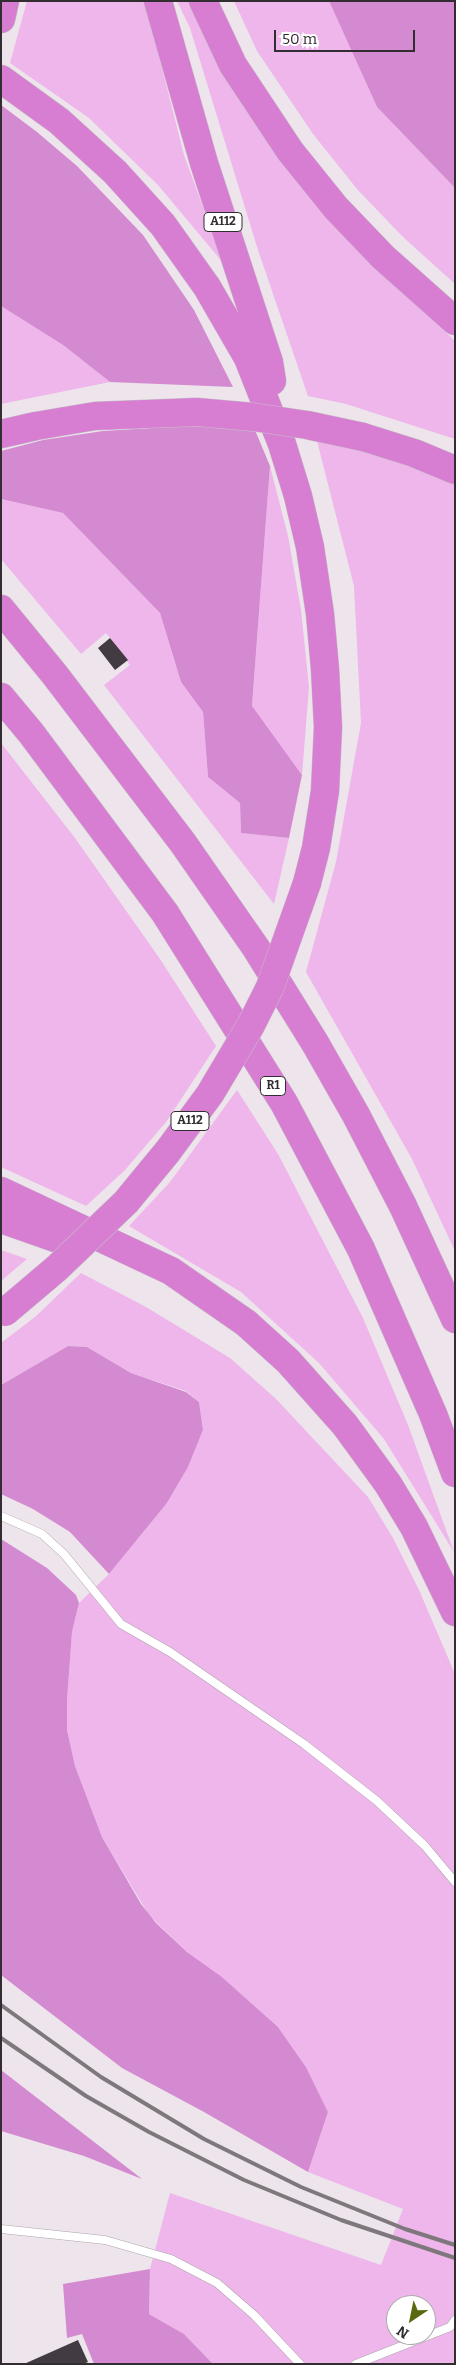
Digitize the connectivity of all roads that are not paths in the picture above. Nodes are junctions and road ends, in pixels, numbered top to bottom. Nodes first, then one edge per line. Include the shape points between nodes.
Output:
1 (158, 1) edge
2 (203, 1) edge
3 (1, 79) edge
4 (455, 321) edge
5 (1, 434) edge
6 (282, 444) junction
7 (455, 470) edge
8 (1, 609) edge
9 (1, 697) edge
10 (1, 1191) edge
11 (1, 1219) edge
12 (219, 1306) junction
13 (3, 1313) edge
14 (455, 1319) edge
15 (455, 1473) edge
16 (1, 1516) edge
17 (455, 1612) edge
18 (455, 1882) edge
19 (1, 2229) edge
20 (455, 2320) edge
21 (300, 2364) edge
22 (356, 2364) edge

1 - 6 highway, A112 via 204,163 269,362
2 - 4 highway via 233,65 290,151 336,208 383,257
3 - 6 highway via 59,121 115,172 163,225 207,287 248,358
5 - 7 highway, bridge via 95,416 197,412 253,417 363,437
6 - 13 highway, A112, bridge via 310,547 325,669 328,727 325,791 308,883 270,987 210,1094 126,1202 57,1268
8 - 14 highway via 183,843 256,948 356,1115 403,1206
9 - 15 highway, R1 via 165,913 284,1103 361,1249 433,1414
10 - 12 highway via 171,1271
11 - 12 highway via 167,1280
12 - 17 highway via 246,1323 288,1361 345,1424 414,1527
16 - 18 lane via 42,1534 64,1554 121,1624 178,1657 304,1744 377,1801 425,1846
19 - 21 lane via 105,2240 171,2259 217,2284 254,2315
20 - 22 lane via 450,2327

